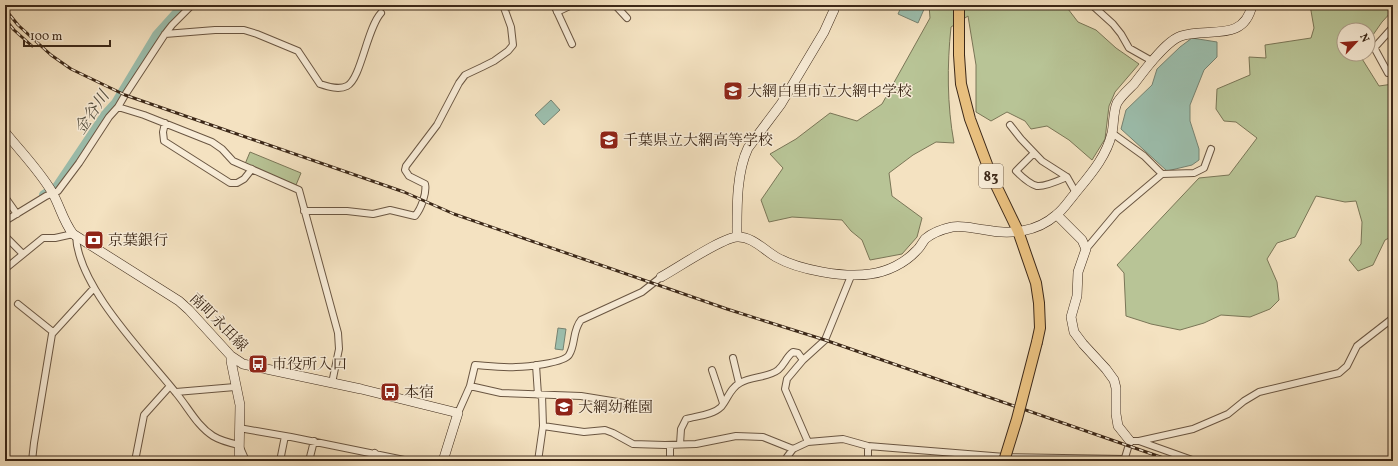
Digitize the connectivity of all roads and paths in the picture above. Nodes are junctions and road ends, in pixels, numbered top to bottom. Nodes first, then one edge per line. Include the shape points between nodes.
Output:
1 (192, 5) edge
2 (515, 5) edge
3 (554, 5) edge
4 (572, 5) edge
5 (615, 5) edge
6 (959, 5) edge
7 (1092, 5) edge
8 (1252, 5) edge
9 (504, 6) edge
10 (834, 7) edge
11 (557, 12) junction
12 (381, 13) dead end
13 (627, 18) dead end
14 (1393, 27) edge
15 (165, 34) junction
16 (572, 44) dead end
17 (1152, 61) junction
18 (1393, 71) edge
19 (118, 107) junction
20 (165, 123) junction
21 (1010, 125) dead end
22 (5, 132) edge
23 (1112, 133) junction
24 (1211, 149) dead end
25 (1034, 153) junction
26 (252, 169) junction
27 (1162, 174) junction
28 (1067, 177) junction
29 (1076, 193) junction
30 (53, 194) junction
31 (5, 196) edge
32 (304, 210) junction
33 (17, 214) junction
34 (1057, 215) junction
35 (5, 221) edge
36 (1018, 231) junction
37 (75, 235) junction
38 (5, 236) edge
39 (737, 237) junction
40 (1086, 249) junction
41 (23, 254) junction
42 (5, 269) edge
43 (851, 276) junction
44 (661, 277) joint
45 (94, 288) junction
46 (18, 304) dead end
47 (1393, 318) edge
48 (53, 332) junction
49 (232, 356) junction
50 (733, 358) dead end
51 (803, 360) junction
52 (536, 365) junction
53 (712, 370) dead end
54 (332, 383) junction
55 (739, 383) junction
56 (170, 386) junction
57 (470, 386) junction
58 (236, 387) junction
59 (176, 392) junction
60 (540, 395) junction
61 (624, 403) dead end
62 (723, 403) junction
63 (458, 413) junction
64 (543, 426) junction
65 (239, 428) junction
66 (286, 436) junction
67 (314, 441) junction
68 (1130, 441) junction
69 (1139, 441) junction
70 (808, 442) junction
71 (680, 444) junction
72 (239, 445) junction
73 (670, 445) junction
74 (868, 446) junction
75 (793, 449) junction
76 (375, 453) junction
77 (992, 458) edge
78 (1009, 460) edge
79 (1125, 460) edge
80 (32, 461) edge
81 (135, 461) edge
82 (239, 461) edge
83 (246, 461) edge
84 (280, 461) edge
85 (309, 461) edge
86 (371, 461) edge
87 (409, 461) edge
88 (443, 461) edge
89 (538, 461) edge
90 (670, 461) edge
91 (786, 461) edge
92 (868, 461) edge
93 (1195, 461) edge

1 - 15 street
2 - 9 street
3 - 11 street
4 - 11 street
5 - 13 street
6 - 36 main road, 83 via 961,84 970,119 991,175
7 - 17 street via 1121,34 1129,48
8 - 17 street via 1250,14 1242,25 1231,31 1180,36
9 - 32 street via 513,34 513,45 494,61 465,75 437,125 406,166 405,170 409,176 425,184 426,189 419,212 415,216 390,210 373,214
10 - 39 street via 824,32 782,104 745,153 737,204
11 - 16 street
12 - 15 street via 372,27 355,78 349,85 341,88 320,84 298,51 244,30
14 - 18 street via 1375,47 1388,73
15 - 19 street
17 - 23 street via 1116,105
19 - 20 street
19 - 30 street via 109,116 79,163
20 - 26 street via 212,142 233,161
20 - 26 street via 164,141 230,183 244,179
21 - 25 street
22 - 30 street, 南町永田線
23 - 27 street via 1144,156
23 - 29 street via 1096,169
24 - 27 street via 1204,168 1194,173
25 - 28 street
25 - 28 street via 1016,171 1023,178 1037,186 1051,184
26 - 32 street via 299,190
27 - 40 street via 1117,212
28 - 29 street
29 - 34 street
30 - 33 street
30 - 37 street, 南町永田線
31 - 33 street
32 - 54 street via 338,333 339,348
33 - 35 street
34 - 36 street via 1034,228
34 - 40 street via 1082,240
36 - 43 street via 1005,233 953,227 932,234 903,262 871,274
36 - 78 main road, 83, bridge via 1036,283 1040,328
37 - 41 street via 43,238
37 - 45 street via 81,260
37 - 49 street, 南町永田線 via 179,301
38 - 41 street
39 - 43 street via 750,240 790,264
39 - 44 street via 723,241
40 - 68 street via 1078,272 1077,296 1071,317 1074,332 1114,380 1118,426
41 - 42 street
43 - 51 street via 825,340
44 - 52 street via 642,292 581,320 570,354 566,358
45 - 48 street
45 - 56 street
46 - 48 street
47 - 69 street via 1357,346 1347,366 1338,373 1259,392 1228,414 1193,429
48 - 80 street
49 - 54 street, 南町永田線 via 243,364
49 - 58 street
50 - 55 street
51 - 55 street via 798,353 793,352 776,371
51 - 70 street via 787,378 785,389
52 - 57 street via 475,365
52 - 60 street
53 - 62 street
54 - 63 street, 南町永田線
55 - 62 street
56 - 59 street
56 - 81 street via 144,415
57 - 60 street via 501,393
57 - 63 street
58 - 59 street
58 - 65 street via 240,405
59 - 72 street via 191,415 212,436
60 - 61 street via 580,396
60 - 64 street
62 - 71 street via 713,412 686,419 681,429
63 - 88 street
64 - 73 street via 584,432 605,430 633,444
64 - 89 street
65 - 66 street
65 - 72 street
66 - 67 street
66 - 84 street
67 - 76 street
67 - 85 street
68 - 69 street
68 - 79 street
69 - 93 street
70 - 74 street via 843,439
70 - 75 street
71 - 73 street
71 - 75 street via 696,444 736,436 757,436
72 - 82 street
72 - 83 street
73 - 90 street
74 - 77 street
74 - 92 street
75 - 91 street
76 - 86 street
76 - 87 street
77 - 78 street
78 - 79 street

